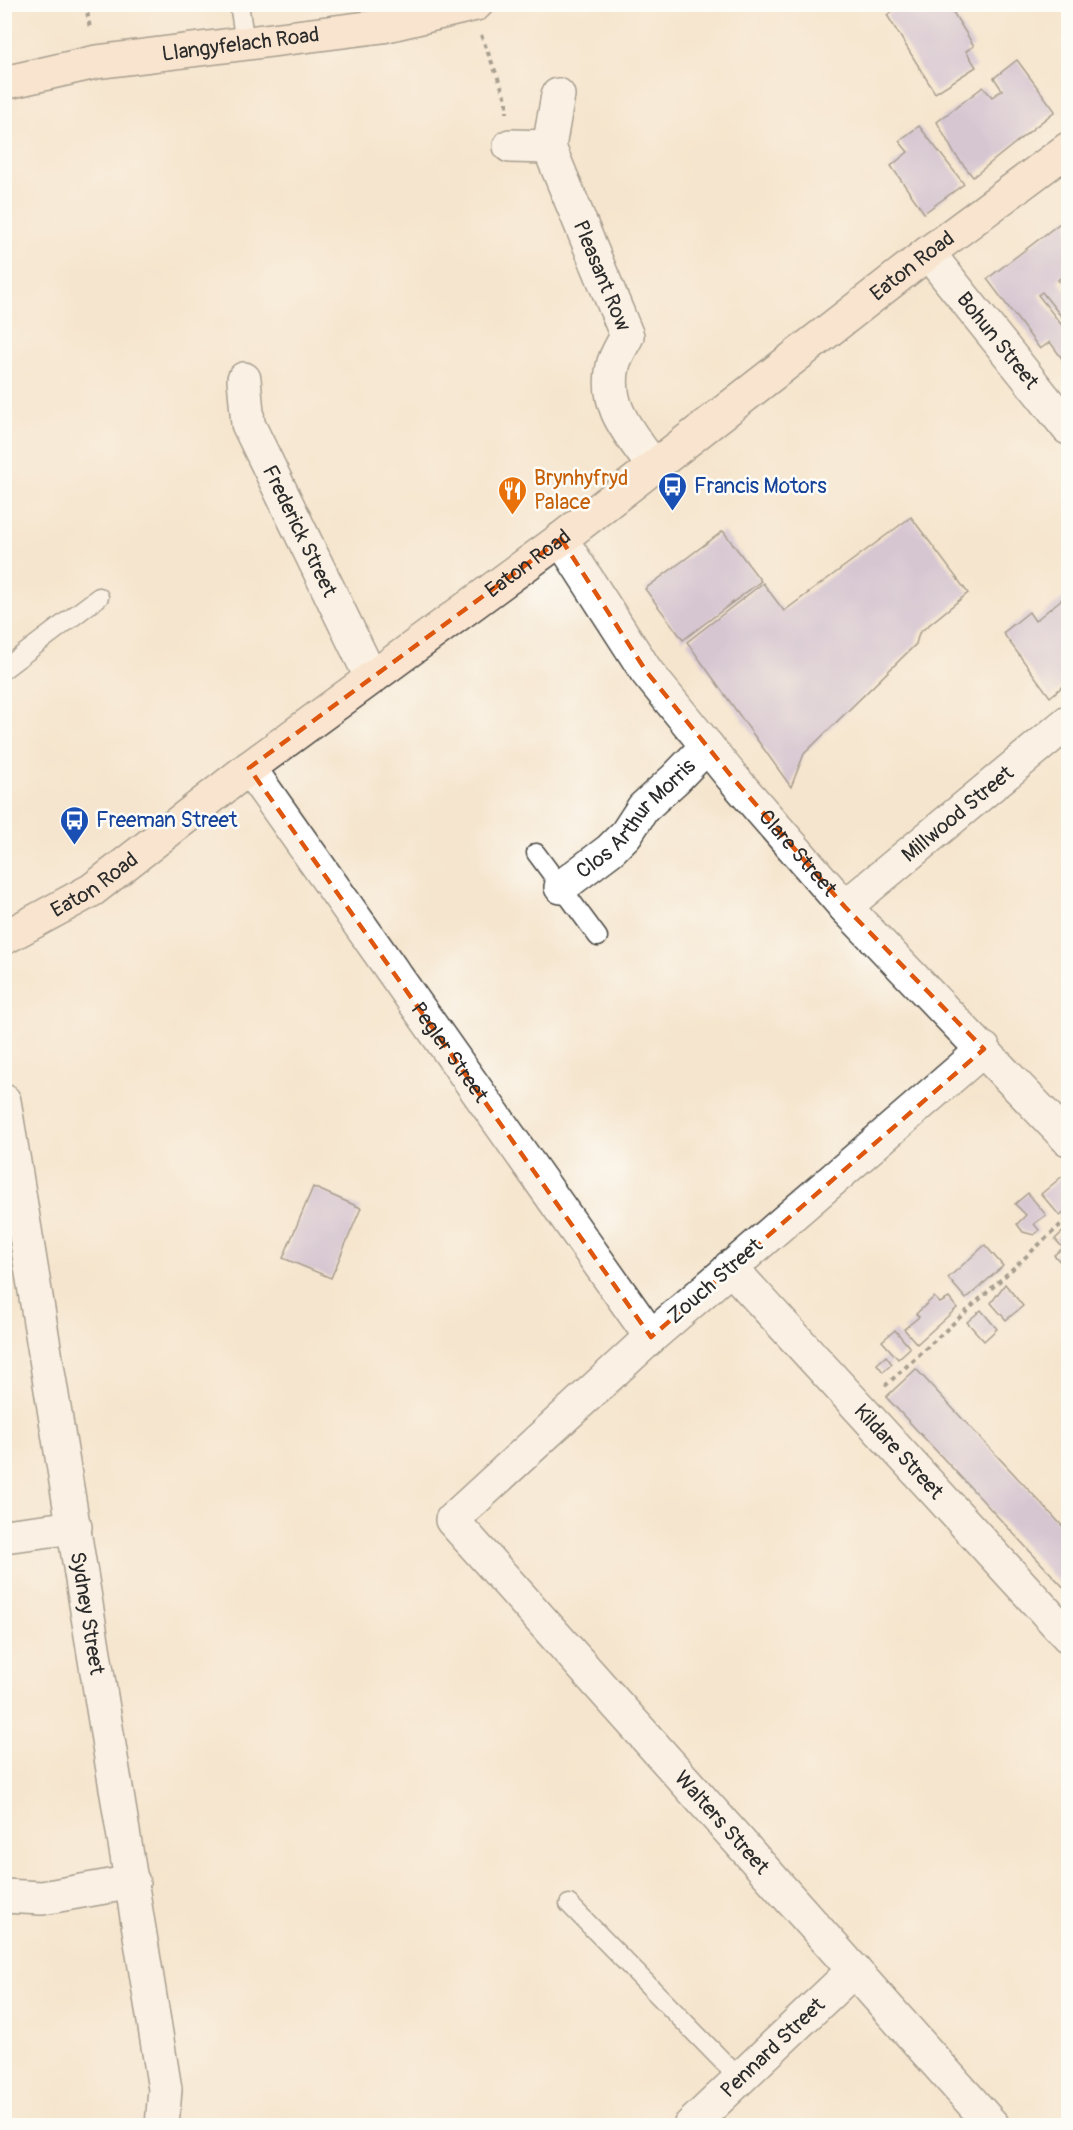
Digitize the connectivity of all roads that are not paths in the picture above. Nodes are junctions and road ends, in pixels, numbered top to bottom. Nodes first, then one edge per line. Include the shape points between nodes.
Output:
1 (239, 4) edge
2 (473, 6) edge
3 (245, 43) junction
4 (4, 83) edge
5 (558, 95) dead end
6 (510, 146) road end
7 (549, 147) junction
8 (1068, 149) edge
9 (928, 253) junction
10 (244, 380) dead end
11 (1068, 428) edge
12 (653, 466) junction
13 (561, 539) junction
14 (99, 597) dead end
15 (4, 669) edge
16 (371, 677) junction
17 (1068, 722) edge
18 (707, 746) junction
19 (249, 768) junction
20 (536, 853) dead end
21 (561, 887) junction
22 (845, 907) junction
23 (598, 937) dead end
24 (4, 938) edge
25 (984, 1049) junction
26 (4, 1101) edge
27 (1068, 1139) edge
28 (730, 1268) junction
29 (651, 1337) junction
30 (452, 1520) joint
31 (75, 1527) junction
32 (4, 1536) edge
33 (1068, 1636) edge
34 (133, 1882) junction
35 (4, 1896) edge
36 (569, 1904) dead end
37 (854, 1970) junction
38 (740, 2079) junction
39 (162, 2126) edge
40 (690, 2126) edge
41 (993, 2126) edge

1 - 3 lane
2 - 3 street, Llangyfelach Road via 383,26
3 - 4 street, Llangyfelach Road via 96,62
5 - 7 street
6 - 7 street
7 - 12 street, Pleasant Row via 627,336 614,364 611,391 617,414
8 - 9 street, Eaton Road
9 - 11 street, Bohun Street
9 - 12 street, Eaton Road
10 - 16 street, Frederick Street via 248,424
12 - 13 street, Eaton Road
13 - 16 street, Eaton Road
13 - 18 street, Clare Street via 646,671
14 - 15 lane
16 - 19 street, Eaton Road
17 - 22 street, Millwood Street
18 - 21 street, Clos Arthur Morris via 643,808 610,850
18 - 22 street, Clare Street
19 - 24 street, Eaton Road via 92,890
19 - 29 street, Pegler Street
20 - 21 lane
21 - 23 lane
22 - 25 street, Clare Street
25 - 27 street, Clare Street
25 - 28 street, Zouch Street
26 - 31 street, Sydney Street
28 - 29 street, Zouch Street
28 - 33 street, Kildare Street
29 - 30 street, Zouch Street
30 - 37 street, Walters Street
31 - 32 street
31 - 34 street, Sydney Street
34 - 35 street via 42,1898
34 - 39 street, Sydney Street via 165,2089
36 - 38 lane
37 - 38 street, Pennard Street
37 - 41 street, Walters Street
38 - 40 street, Pennard Street

